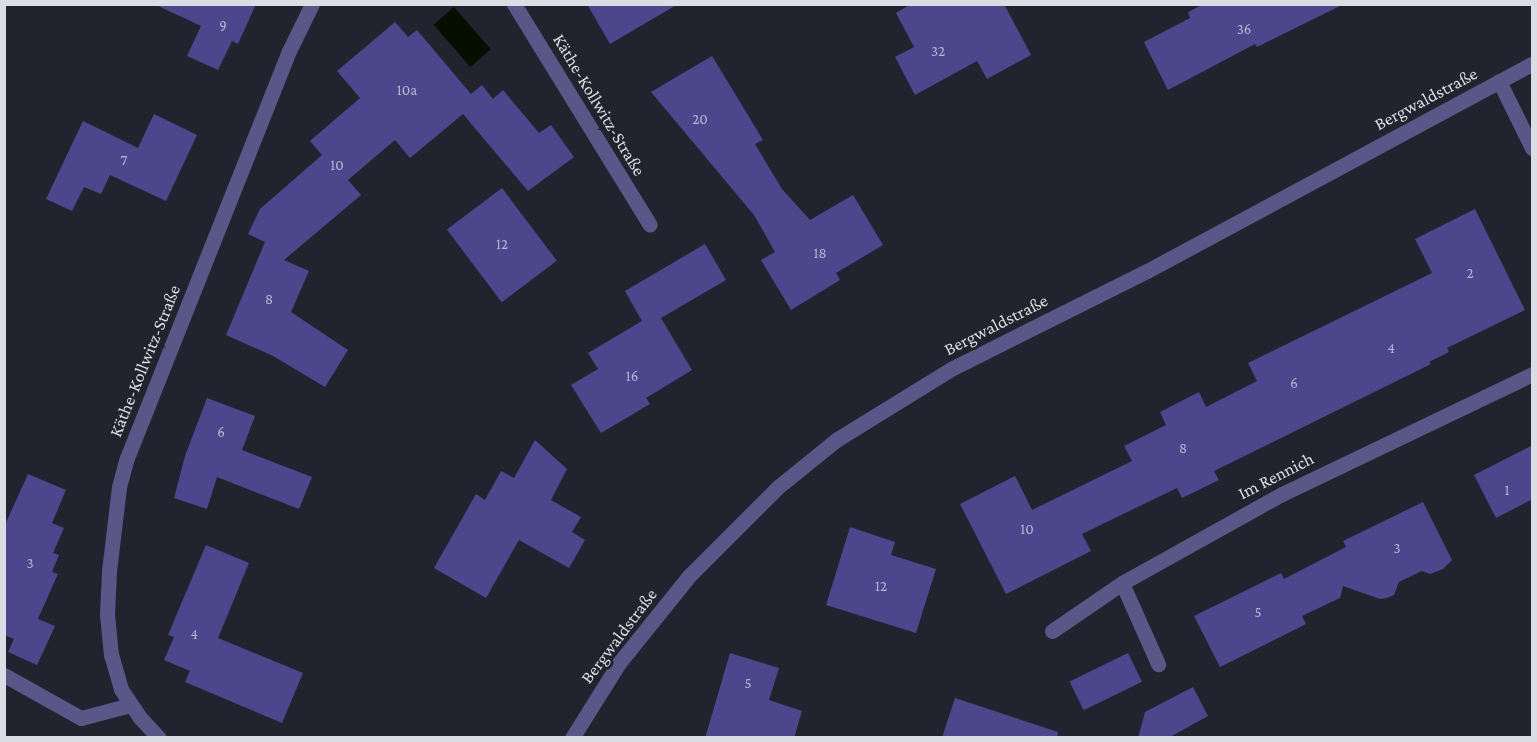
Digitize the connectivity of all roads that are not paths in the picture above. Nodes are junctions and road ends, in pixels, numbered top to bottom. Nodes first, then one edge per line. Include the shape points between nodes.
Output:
1 (312, 4) edge
2 (514, 4) edge
3 (1533, 64) edge
4 (1499, 81) junction
5 (1533, 148) edge
6 (650, 225) dead end
7 (1533, 374) edge
8 (1122, 583) junction
9 (1052, 631) dead end
10 (1158, 664) dead end
11 (4, 675) edge
12 (130, 705) junction
13 (159, 738) edge
14 (572, 738) edge

1 - 12 street, Käthe-Kollwitz-Straße via 272,95 127,458 119,487 107,614 115,677
2 - 6 street, Käthe-Kollwitz-Straße
3 - 4 street, Bergwaldstraße
4 - 5 street
4 - 14 street, Bergwaldstraße via 1147,271 951,369 836,440 777,487 689,576 620,663
7 - 8 street, Im Rennich via 1281,494
8 - 9 street, Im Rennich
8 - 10 street
11 - 12 street via 81,718
12 - 13 street, Käthe-Kollwitz-Straße

